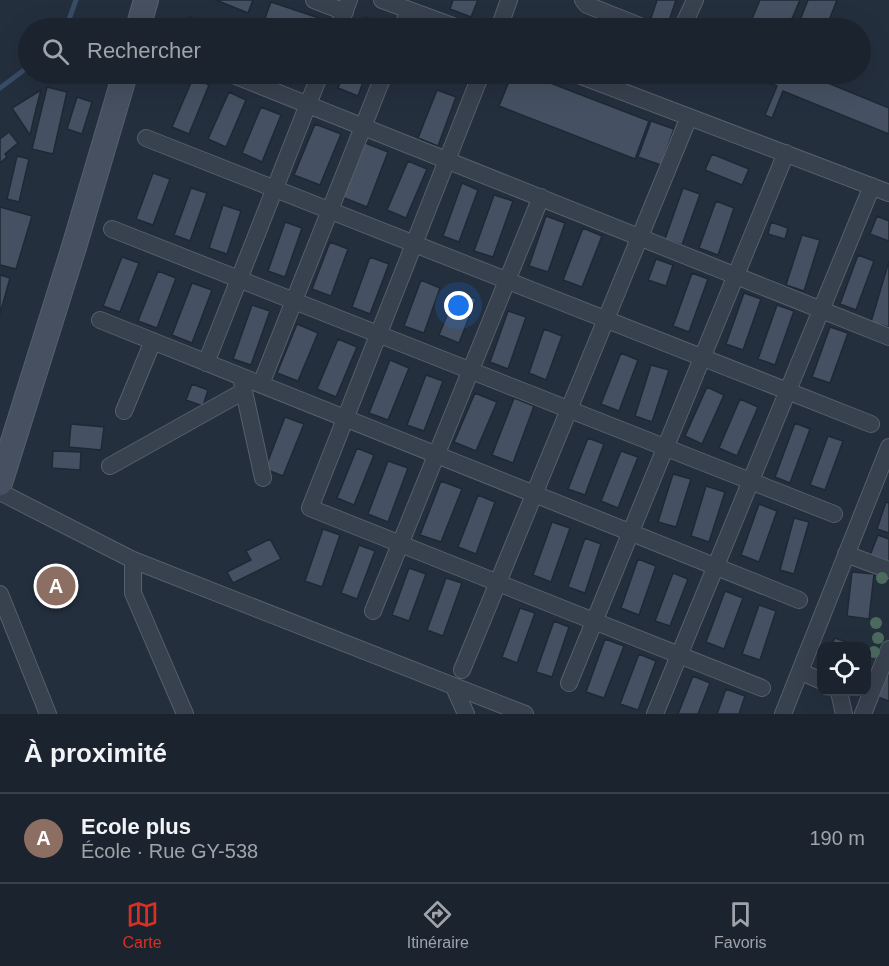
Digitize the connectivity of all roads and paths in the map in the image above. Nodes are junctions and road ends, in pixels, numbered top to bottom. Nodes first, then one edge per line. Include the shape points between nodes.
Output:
1 (146, 0) edge
2 (314, 0) edge
3 (382, 0) edge
4 (509, 0) edge
5 (583, 0) edge
6 (695, 0) edge
7 (347, 6) edge
8 (409, 10) junction
9 (141, 18) edge
10 (406, 18) edge
11 (431, 18) edge
12 (503, 18) edge
13 (620, 18) edge
14 (687, 18) edge
15 (122, 84) edge
16 (257, 84) edge
17 (316, 84) edge
18 (380, 84) edge
19 (478, 84) edge
20 (602, 84) edge
21 (308, 104) junction
22 (689, 117) junction
23 (363, 126) junction
24 (146, 138) dead end
25 (786, 153) junction
26 (447, 160) junction
27 (872, 186) junction
28 (275, 188) junction
29 (889, 193) edge
30 (541, 197) junction
31 (330, 210) junction
32 (112, 229) dead end
33 (639, 236) junction
34 (414, 244) junction
35 (736, 275) junction
36 (239, 279) junction
37 (507, 280) junction
38 (294, 301) junction
39 (821, 309) junction
40 (605, 319) junction
41 (100, 320) dead end
42 (379, 334) junction
43 (889, 337) edge
44 (153, 341) junction
45 (702, 357) junction
46 (207, 363) junction
47 (471, 371) junction
48 (242, 384) junction
49 (261, 384) junction
50 (788, 391) junction
51 (568, 409) junction
52 (124, 411) dead end
53 (345, 418) junction
54 (871, 424) dead end
55 (665, 447) junction
56 (889, 447) edge
57 (437, 455) junction
58 (110, 466) dead end
59 (263, 478) dead end
60 (750, 481) junction
61 (0, 483) edge
62 (0, 492) edge
63 (533, 493) junction
64 (834, 514) dead end
65 (631, 532) junction
66 (400, 544) junction
67 (846, 554) junction
68 (133, 560) junction
69 (716, 566) junction
70 (889, 570) edge
71 (496, 582) junction
72 (0, 594) edge
73 (799, 600) dead end
74 (373, 610) dead end
75 (594, 621) junction
76 (889, 649) edge
77 (679, 655) junction
78 (462, 670) dead end
79 (801, 672) junction
80 (817, 679) edge
81 (569, 683) dead end
82 (454, 687) junction
83 (762, 688) dead end
84 (840, 696) edge
85 (48, 714) edge
86 (185, 714) edge
87 (466, 714) edge
88 (525, 714) edge
89 (655, 714) edge
90 (783, 714) edge
91 (844, 714) edge
92 (863, 714) edge

1 - 9 street
2 - 7 street
3 - 8 street
4 - 12 street
5 - 13 street
6 - 14 street
8 - 10 street
8 - 11 street
15 - 61 street
16 - 21 street
17 - 21 street
18 - 23 street
19 - 26 street
20 - 22 street
21 - 23 street
21 - 28 street
22 - 25 street
22 - 33 street
23 - 26 street
23 - 31 street
24 - 28 street
25 - 27 street
25 - 35 street
26 - 30 street
26 - 34 street
27 - 29 street
27 - 39 street
28 - 31 street
28 - 36 street
30 - 33 street
30 - 37 street
31 - 34 street
31 - 38 street
32 - 36 street
33 - 35 street
33 - 40 street
34 - 37 street
34 - 42 street
35 - 39 street
35 - 45 street
36 - 38 street
36 - 46 street
37 - 40 street
37 - 47 street
38 - 42 street
38 - 49 street
39 - 43 street
39 - 50 street
40 - 45 street
40 - 51 street
41 - 44 street
42 - 47 street
42 - 53 street
44 - 46 street
44 - 52 street
45 - 50 street
45 - 55 street
46 - 48 street
47 - 51 street
47 - 57 street
48 - 49 street
48 - 58 street
48 - 59 street
49 - 53 street
50 - 54 street
50 - 60 street
51 - 55 street
51 - 63 street
53 - 57 street
53 - 66 street via 310,508
55 - 60 street
55 - 65 street
56 - 67 street
57 - 63 street
57 - 66 street
60 - 64 street
60 - 69 street
62 - 68 street
63 - 65 street
63 - 71 street
65 - 69 street
65 - 75 street
66 - 71 street
66 - 74 street
67 - 70 street
67 - 79 street
68 - 82 street
68 - 86 street via 133,593
69 - 73 street
69 - 77 street
71 - 75 street
71 - 78 street
72 - 85 street
75 - 77 street
75 - 81 street
76 - 92 street
77 - 83 street
77 - 89 street
79 - 80 street
79 - 90 street
82 - 87 street
82 - 88 street
84 - 91 street

